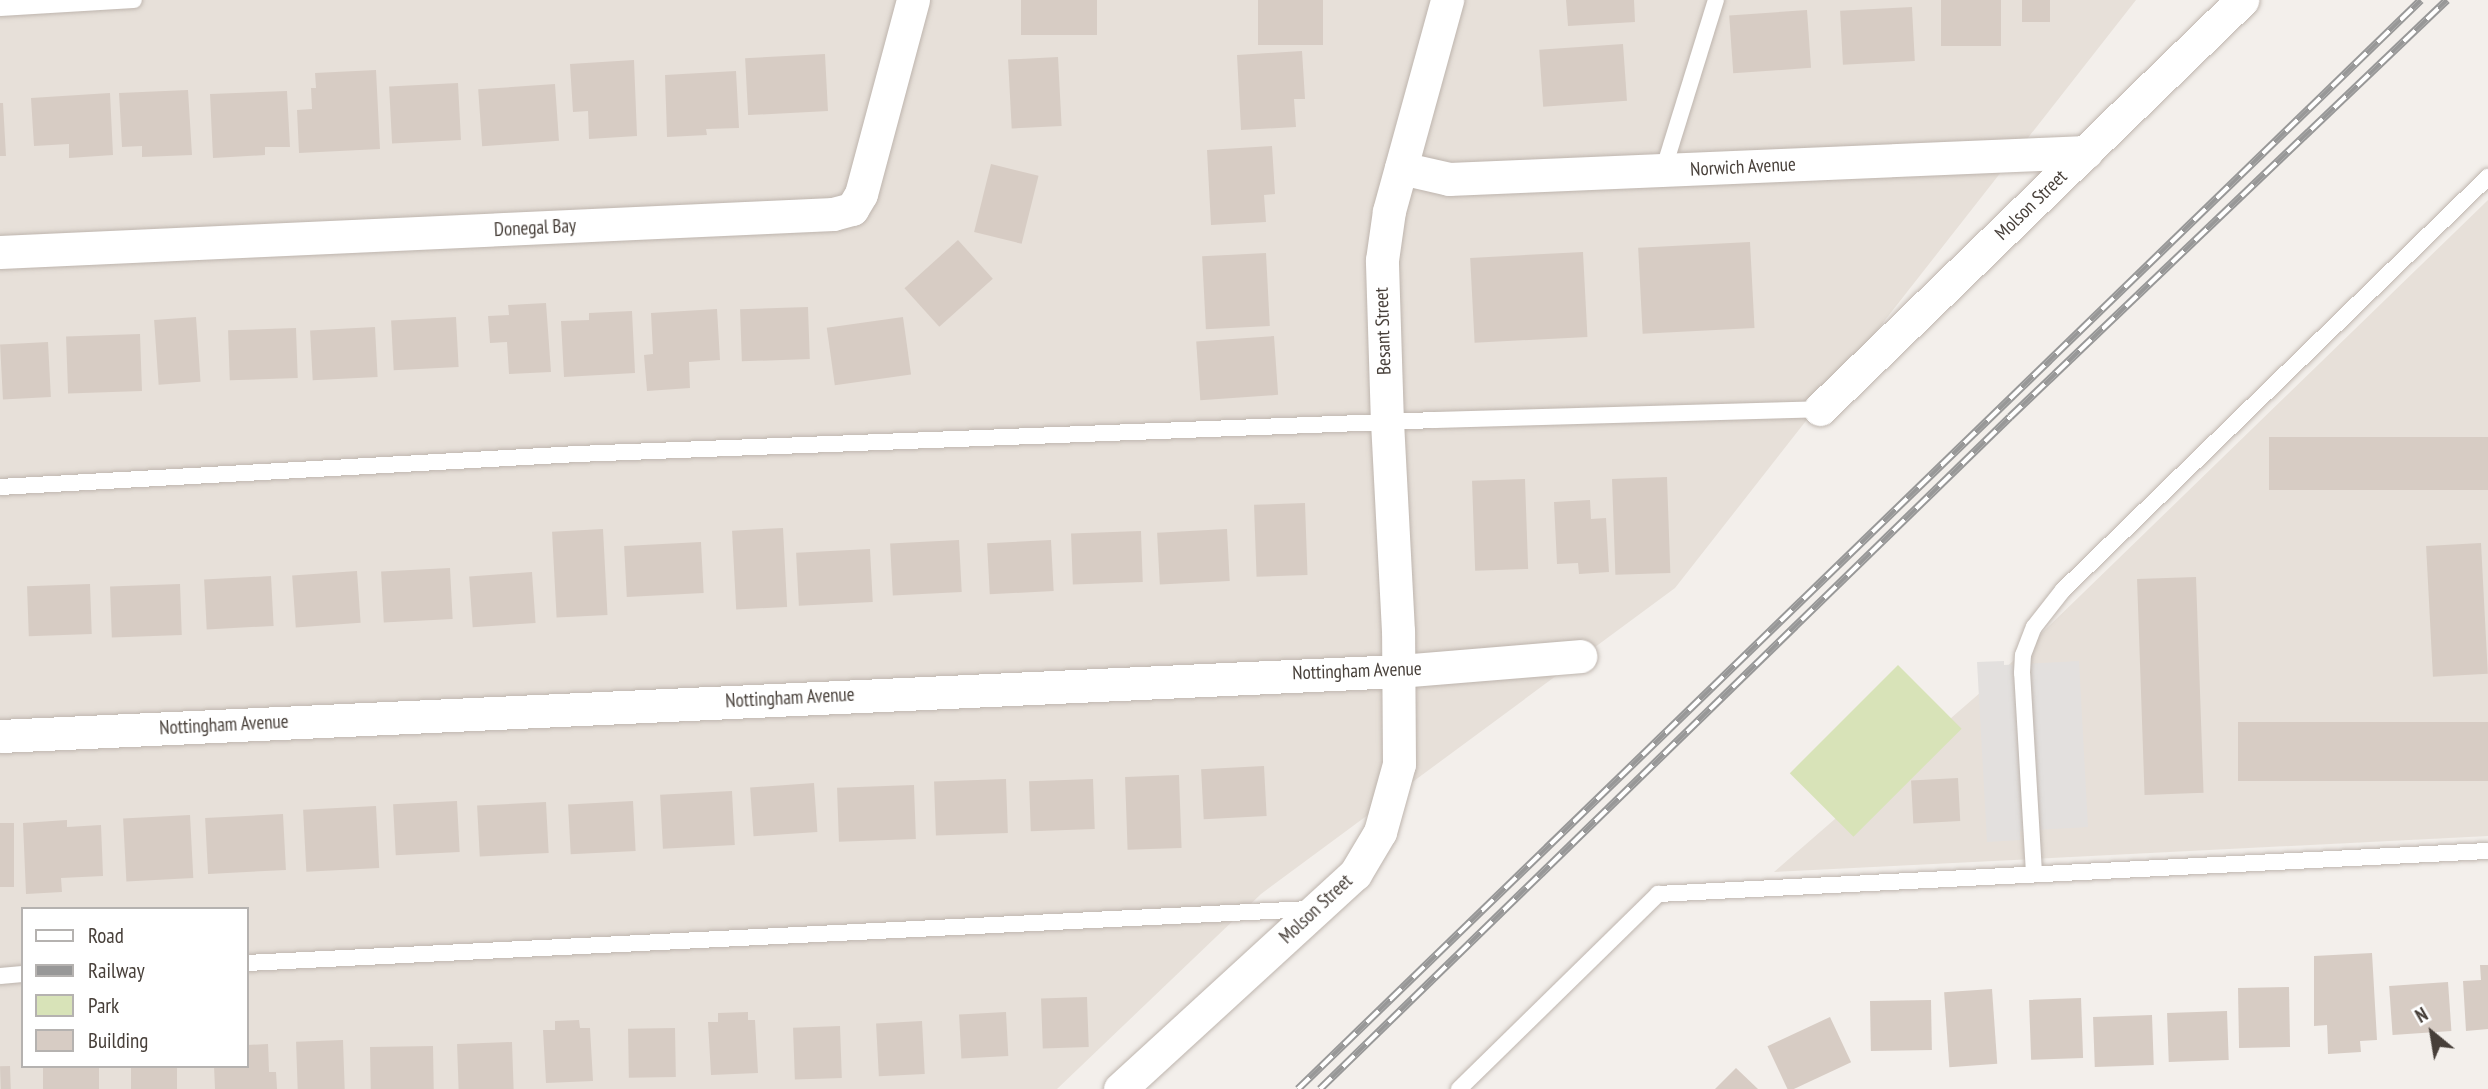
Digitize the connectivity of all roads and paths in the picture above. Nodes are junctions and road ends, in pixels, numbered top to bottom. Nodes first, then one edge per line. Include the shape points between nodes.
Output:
1 (134, 0) edge
2 (913, 0) edge
3 (1447, 0) edge
4 (1716, 0) edge
5 (2242, 0) edge
6 (0, 8) edge
7 (2086, 152) junction
8 (1401, 168) junction
9 (1663, 171) junction
10 (2488, 177) edge
11 (0, 253) edge
12 (1820, 410) joint
13 (1387, 424) junction
14 (0, 487) edge
15 (1580, 656) dead end
16 (1399, 671) junction
17 (0, 736) edge
18 (2488, 851) edge
19 (2034, 873) junction
20 (1317, 909) junction
21 (248, 963) edge
22 (21, 974) edge
23 (0, 976) edge
24 (1120, 1089) edge
25 (1459, 1089) edge

1 - 6 lane
2 - 11 street, Donegal Bay via 861,194 852,209 833,214
3 - 8 street, Besant Street
4 - 9 lane
5 - 7 street, Molson Street
7 - 9 street, Norwich Avenue
7 - 12 street, Molson Street
8 - 9 street, Norwich Avenue via 1449,179
8 - 13 street, Besant Street via 1382,260
10 - 19 lane via 2063,590 2034,627 2023,655 2022,673
12 - 13 lane
13 - 14 lane via 578,454
13 - 16 street, Besant Street
15 - 16 street, Nottingham Avenue
16 - 17 street, Nottingham Avenue
16 - 20 street, Molson Street via 1399,764 1380,832 1355,874
18 - 19 lane
19 - 25 lane via 1658,894
20 - 21 lane
20 - 24 street, Molson Street
22 - 23 lane

